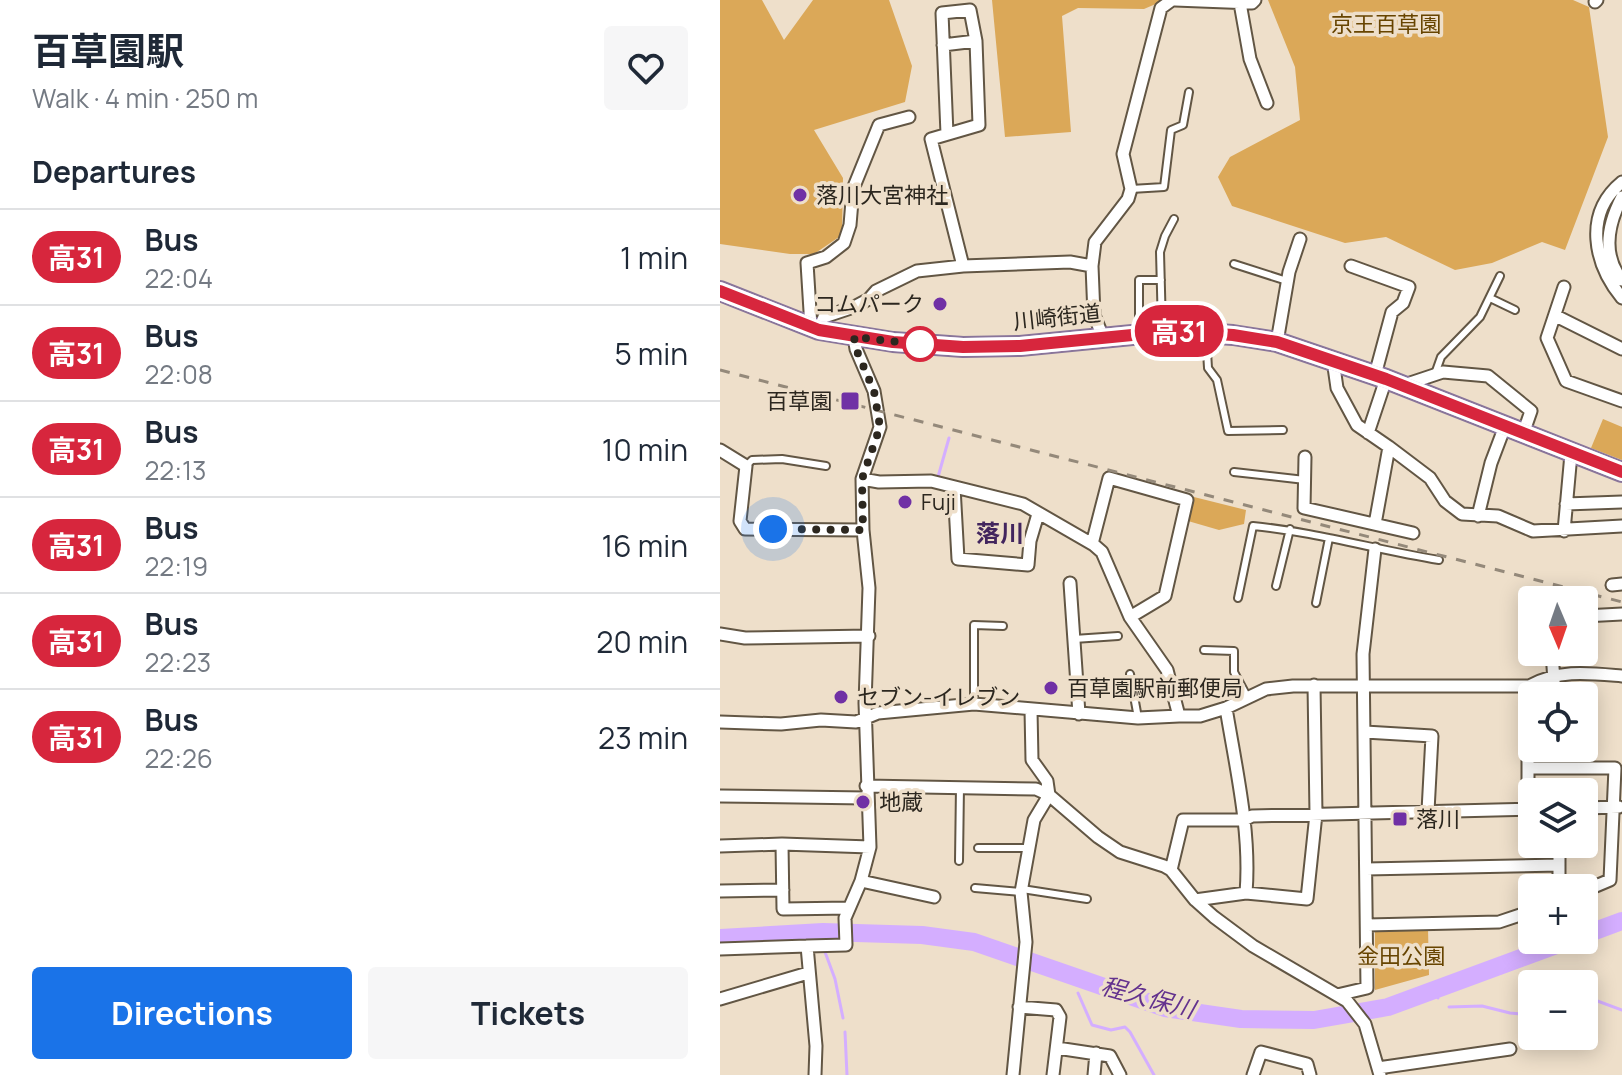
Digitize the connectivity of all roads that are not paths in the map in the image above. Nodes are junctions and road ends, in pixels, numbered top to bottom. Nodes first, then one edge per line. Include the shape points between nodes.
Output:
1 (1173, 0) edge
2 (1255, 0) edge
3 (1240, 3) junction
4 (976, 41) junction
5 (943, 45) junction
6 (1189, 92) dead end
7 (1267, 103) dead end
8 (909, 117) dead end
9 (947, 134) junction
10 (1622, 182) edge
11 (1131, 189) junction
12 (1622, 197) edge
13 (1174, 219) dead end
14 (1300, 239) dead end
15 (1234, 264) dead end
16 (963, 266) junction
17 (1092, 266) junction
18 (1351, 266) dead end
19 (1500, 276) dead end
20 (1161, 280) junction
21 (1622, 280) edge
22 (1288, 281) junction
23 (1564, 287) dead end
24 (720, 291) edge
25 (1490, 298) junction
26 (1622, 298) edge
27 (1515, 310) dead end
28 (1556, 316) junction
29 (815, 328) junction
30 (1162, 331) junction
31 (1206, 332) junction
32 (1139, 333) junction
33 (854, 337) junction
34 (1103, 337) junction
35 (1277, 342) junction
36 (1622, 349) edge
37 (1333, 360) junction
38 (1435, 374) junction
39 (1388, 380) junction
40 (1622, 401) edge
41 (1505, 426) junction
42 (1283, 430) dead end
43 (1368, 433) junction
44 (1523, 434) junction
45 (1389, 447) junction
46 (720, 450) edge
47 (1571, 454) junction
48 (1305, 457) dead end
49 (746, 466) junction
50 (826, 466) dead end
51 (1234, 472) dead end
52 (1622, 472) edge
53 (862, 479) junction
54 (1305, 480) junction
55 (954, 487) junction
56 (1622, 502) edge
57 (1566, 504) junction
58 (1038, 514) junction
59 (1478, 516) junction
60 (1375, 524) junction
61 (1622, 526) edge
62 (1290, 529) junction
63 (863, 530) junction
64 (1564, 531) junction
65 (1413, 533) dead end
66 (1329, 538) junction
67 (1092, 544) junction
68 (1375, 549) junction
69 (1439, 560) dead end
70 (1070, 583) dead end
71 (1276, 586) dead end
72 (1238, 598) dead end
73 (1316, 603) dead end
74 (1622, 614) edge
75 (1598, 615) edge
76 (1130, 617) junction
77 (1003, 626) dead end
78 (720, 634) edge
79 (869, 636) junction
80 (1118, 636) dead end
81 (1074, 639) junction
82 (1204, 650) dead end
83 (1553, 666) edge
84 (1130, 674) dead end
85 (1554, 675) junction
86 (1622, 676) edge
87 (1554, 682) edge
88 (1314, 685) junction
89 (1363, 688) junction
90 (1248, 698) junction
91 (974, 704) junction
92 (1226, 708) junction
93 (1031, 710) junction
94 (1079, 714) junction
95 (1179, 716) junction
96 (865, 718) junction
97 (1138, 718) junction
98 (720, 722) edge
99 (1365, 732) junction
100 (1529, 762) edge
101 (1529, 768) junction
102 (1529, 778) edge
103 (960, 786) junction
104 (866, 792) junction
105 (1049, 795) junction
106 (720, 796) edge
107 (1618, 807) edge
108 (1598, 808) edge
109 (1518, 809) edge
110 (1428, 811) junction
111 (1365, 812) junction
112 (1316, 814) junction
113 (1244, 820) junction
114 (782, 844) junction
115 (720, 846) edge
116 (870, 847) junction
117 (978, 848) dead end
118 (1027, 848) junction
119 (1559, 858) edge
120 (959, 861) dead end
121 (1559, 865) junction
122 (1366, 869) junction
123 (1171, 870) junction
124 (1559, 874) edge
125 (861, 881) junction
126 (1598, 885) edge
127 (975, 888) dead end
128 (783, 890) junction
129 (1022, 890) junction
130 (720, 891) edge
131 (1246, 893) junction
132 (934, 897) dead end
133 (1087, 899) dead end
134 (1195, 900) junction
135 (847, 913) junction
136 (1518, 916) edge
137 (1367, 925) junction
138 (807, 946) junction
139 (720, 949) edge
140 (808, 973) junction
141 (1342, 998) junction
142 (720, 999) edge
143 (1019, 1007) junction
144 (1057, 1048) junction
145 (1510, 1049) dead end
146 (1096, 1053) junction
147 (1379, 1072) edge
148 (815, 1075) edge
149 (1013, 1075) edge
150 (1053, 1075) edge
151 (1094, 1075) edge
152 (1120, 1075) edge
153 (1253, 1075) edge
154 (1310, 1075) edge

1 - 3 street
1 - 11 street via 1161,8 1123,154
2 - 3 street
3 - 7 street via 1250,59
4 - 5 street
4 - 5 street via 970,10 942,13
4 - 9 street via 979,125
5 - 9 street
6 - 11 lane via 1183,125 1171,130 1164,187
8 - 29 street via 879,125 853,189 844,243 807,263
9 - 16 street via 931,139
10 - 26 street via 1603,207 1596,243 1607,279
11 - 17 street via 1095,242
12 - 21 street via 1608,244
13 - 20 lane via 1161,244
14 - 22 street
15 - 22 lane
16 - 17 street
16 - 29 street via 917,271 854,307 824,317
17 - 34 street via 1094,315
18 - 39 street via 1409,287 1403,303 1392,312
19 - 25 lane
20 - 30 lane
20 - 32 lane via 1139,280
22 - 35 street
23 - 28 street
24 - 29 main road, 川崎街道
25 - 27 lane
25 - 38 lane via 1480,317 1441,357
28 - 36 street
28 - 40 street via 1547,338 1566,381
29 - 33 main road, 川崎街道
30 - 31 main road, 川崎街道
30 - 32 main road, 川崎街道
31 - 35 main road, 川崎街道
31 - 42 lane via 1208,368 1217,380 1228,431
32 - 34 main road, 川崎街道
33 - 34 main road, 川崎街道 via 963,347
33 - 53 street via 874,391 880,427
35 - 37 main road, 川崎街道
37 - 39 main road, 川崎街道
37 - 43 street via 1345,406
38 - 39 street
38 - 44 street via 1488,376 1531,411
39 - 41 main road, 川崎街道
39 - 43 street
41 - 44 main road, 川崎街道
41 - 59 street
43 - 45 street
44 - 47 main road, 川崎街道
45 - 59 street via 1430,478 1445,501 1462,514
45 - 60 street
46 - 49 street
47 - 52 main road, 川崎街道
47 - 57 street
48 - 54 street
49 - 50 lane via 752,460 782,459
49 - 63 street via 740,521 745,529
51 - 54 lane
53 - 55 street
53 - 63 street
54 - 60 street via 1304,508
55 - 58 street via 1023,504
55 - 58 street via 958,559 1028,565
56 - 57 street
57 - 64 street
58 - 67 street
59 - 64 street via 1498,516 1533,531
60 - 65 street
61 - 64 street
62 - 66 lane
62 - 71 lane
62 - 72 lane via 1253,526
63 - 79 street
66 - 68 lane
66 - 73 lane
67 - 76 street via 1102,552
67 - 76 street via 1109,478 1187,500 1165,596
68 - 69 lane
68 - 89 street
70 - 81 street
74 - 75 street
76 - 95 street via 1167,670
77 - 91 lane via 974,625
78 - 79 street
79 - 96 street
80 - 81 lane
81 - 94 street
82 - 90 lane via 1234,651 1234,672
83 - 85 street
84 - 97 lane
85 - 86 street
85 - 87 street
85 - 89 street via 1529,686
88 - 89 street
88 - 90 street via 1266,689
88 - 112 street
89 - 99 street
90 - 92 street
91 - 93 street
91 - 96 street
92 - 95 street
92 - 113 street
93 - 94 street
93 - 105 street via 1032,760 1047,781
94 - 97 street
95 - 97 street
96 - 98 street
96 - 104 street
99 - 110 street via 1432,736
99 - 111 street
100 - 101 street
101 - 102 street
101 - 107 street via 1615,768
103 - 104 street
103 - 105 street via 1036,789
103 - 120 lane
104 - 106 street
104 - 116 street
105 - 118 street via 1034,820
105 - 123 street via 1120,852
107 - 108 street
107 - 126 street via 1610,880
109 - 110 street
110 - 111 street
111 - 112 street
111 - 122 street
112 - 113 street
112 - 131 street via 1307,899
113 - 123 street via 1183,820
113 - 131 street
114 - 115 street
114 - 116 street
114 - 128 street
116 - 125 street
117 - 118 lane
118 - 129 street
119 - 121 street
121 - 122 street
121 - 124 street
122 - 137 street
123 - 134 street
125 - 132 street
125 - 135 street
127 - 129 lane
128 - 130 street
128 - 135 street via 783,909
129 - 133 lane
129 - 143 street via 1026,925
131 - 134 street
134 - 141 street via 1253,946
135 - 138 street via 846,945
136 - 137 street via 1499,922
137 - 141 street via 1367,988
138 - 139 street
138 - 140 street
140 - 142 street
140 - 148 street
141 - 147 street via 1364,1022
143 - 144 street via 1056,1010
143 - 149 street
144 - 146 street
144 - 150 street
145 - 147 street
146 - 151 street
146 - 152 street via 1110,1056
153 - 154 street via 1261,1052 1307,1064

